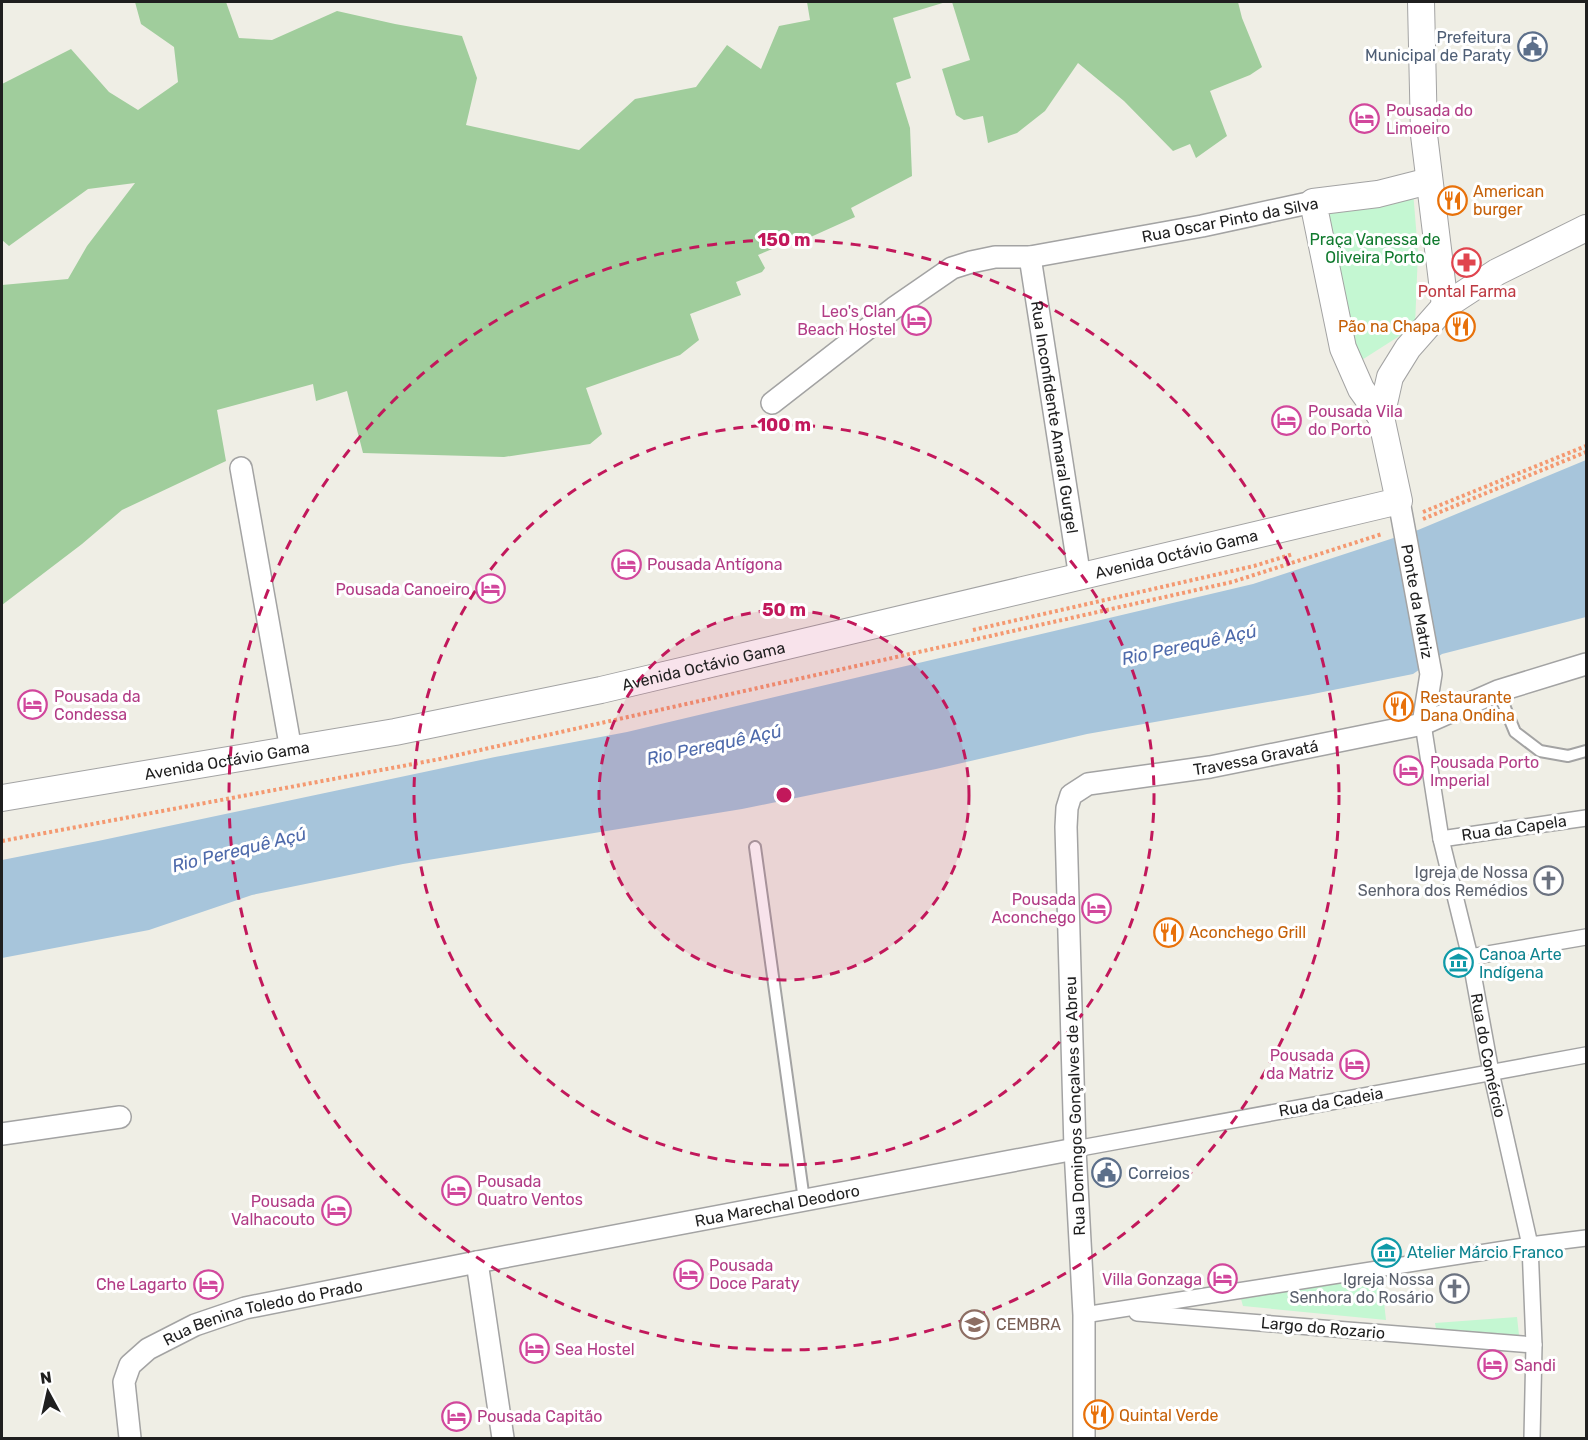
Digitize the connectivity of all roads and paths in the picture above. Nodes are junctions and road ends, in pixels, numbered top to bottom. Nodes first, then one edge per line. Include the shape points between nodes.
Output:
1 (1421, 2) edge
2 (1429, 181) junction
3 (1313, 202) junction
4 (1587, 228) edge
5 (1030, 257) junction
6 (1445, 306) junction
7 (772, 403) dead end
8 (1382, 417) junction
9 (241, 468) dead end
10 (1399, 501) junction
11 (1080, 578) junction
12 (1587, 664) edge
13 (1431, 674) joint
14 (1498, 691) junction
15 (1423, 724) junction
16 (291, 750) junction
17 (1587, 751) edge
18 (1088, 784) joint
19 (2, 798) edge
20 (1587, 818) edge
21 (1441, 839) junction
22 (755, 847) dead end
23 (1587, 937) edge
24 (1470, 957) junction
25 (1587, 1055) edge
26 (1491, 1072) junction
27 (120, 1117) dead end
28 (2, 1134) edge
29 (1075, 1149) junction
30 (804, 1200) junction
31 (1587, 1238) edge
32 (1530, 1245) junction
33 (477, 1262) junction
34 (1113, 1311) junction
35 (1084, 1315) junction
36 (1534, 1345) junction
37 (130, 1438) edge
38 (503, 1438) edge
39 (1084, 1438) edge
40 (1532, 1438) edge

1 - 2 street
2 - 3 street, Rua Oscar Pinto da Silva via 1378,194
2 - 6 street
3 - 5 street, Rua Oscar Pinto da Silva
3 - 8 street via 1343,348 1361,389
4 - 6 street via 1497,272
5 - 7 street, Rua Oscar Pinto da Silva via 995,257 952,268
5 - 11 street, Rua Inconfidente Amaral Gurgel
6 - 8 street via 1408,348 1390,377
8 - 10 street
9 - 16 street
10 - 11 street, Avenida Octávio Gama
10 - 13 street, Ponte da Matriz
11 - 16 street, Avenida Octávio Gama via 601,690
12 - 14 street, Travessa Gravatá
13 - 15 street, Rua do Comércio
14 - 15 street, Travessa Gravatá
14 - 17 lane via 1515,732 1540,751 1568,756
15 - 18 street, Travessa Gravatá via 1210,767
15 - 21 street, Rua do Comércio
16 - 19 street, Avenida Octávio Gama
18 - 29 street, Rua Domingos Gonçalves de Abreu via 1071,795 1066,827
20 - 21 street, Rua da Capela
21 - 24 street, Rua do Comércio
22 - 30 lane
23 - 24 street
24 - 26 street, Rua do Comércio
25 - 26 street, Rua da Cadeia
26 - 29 street, Rua da Cadeia
26 - 32 street, Rua do Comércio
27 - 28 street
29 - 30 street, Rua Marechal Deodoro
29 - 35 street, Rua Domingos Gonçalves de Abreu
30 - 33 street, Rua Marechal Deodoro
31 - 32 street, Largo do Rozario
32 - 34 street, Largo do Rozario
32 - 36 street, Rua do Comércio
33 - 37 street, Rua Benina Toledo do Prado via 245,1308 195,1325 148,1349 130,1365 124,1382
33 - 38 street
34 - 35 street, Largo do Rozario
34 - 36 street, Largo do Rozario
35 - 39 street, Rua Domingos Gonçalves de Abreu
36 - 40 street, Rua do Comércio

